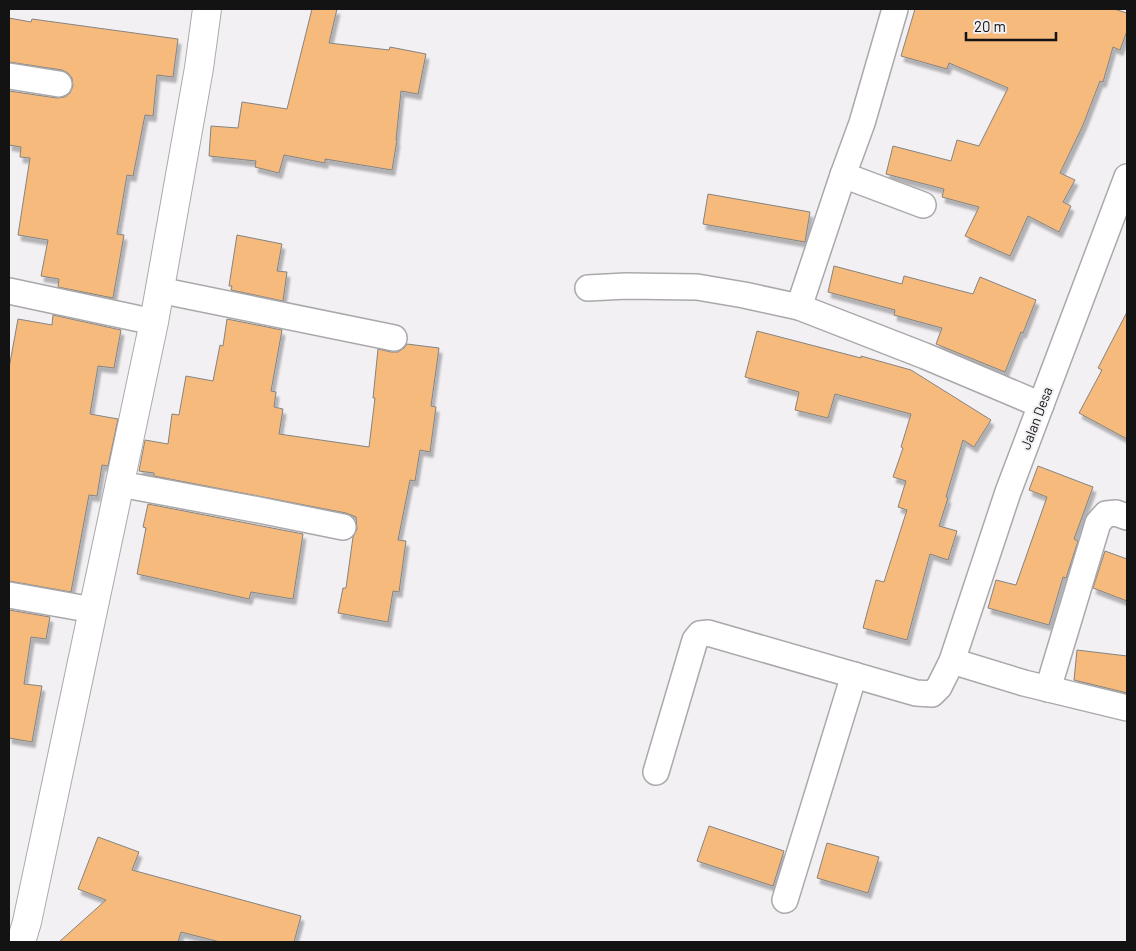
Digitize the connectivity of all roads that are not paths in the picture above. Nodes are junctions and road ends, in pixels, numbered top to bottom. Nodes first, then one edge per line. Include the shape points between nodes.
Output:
1 (207, 9) edge
2 (895, 9) edge
3 (9, 76) edge
4 (59, 84) dead end
5 (843, 175) junction
6 (1127, 177) edge
7 (923, 205) dead end
8 (588, 288) dead end
9 (159, 290) junction
10 (9, 291) edge
11 (799, 308) junction
12 (154, 322) junction
13 (394, 338) dead end
14 (1042, 405) junction
15 (120, 484) junction
16 (1127, 517) edge
17 (343, 527) dead end
18 (9, 595) edge
19 (93, 610) junction
20 (952, 661) junction
21 (854, 676) junction
22 (1048, 689) junction
23 (1127, 708) edge
24 (656, 772) dead end
25 (785, 900) dead end
26 (21, 942) edge

1 - 9 street
2 - 5 street via 862,123
3 - 4 street
5 - 7 street
5 - 11 street
6 - 14 street, Jalan Desa
8 - 11 street via 697,288
9 - 12 street
9 - 13 street
10 - 12 street
11 - 14 street
12 - 15 street
14 - 20 street, Jalan Desa via 1008,492
15 - 17 street
15 - 19 street
16 - 22 street via 1106,514 1098,523
18 - 19 street
19 - 26 street
20 - 21 street, Jalan Desa via 939,688 932,694 916,693
20 - 22 street
21 - 24 street via 708,633 700,634 695,640
21 - 25 street
22 - 23 street

